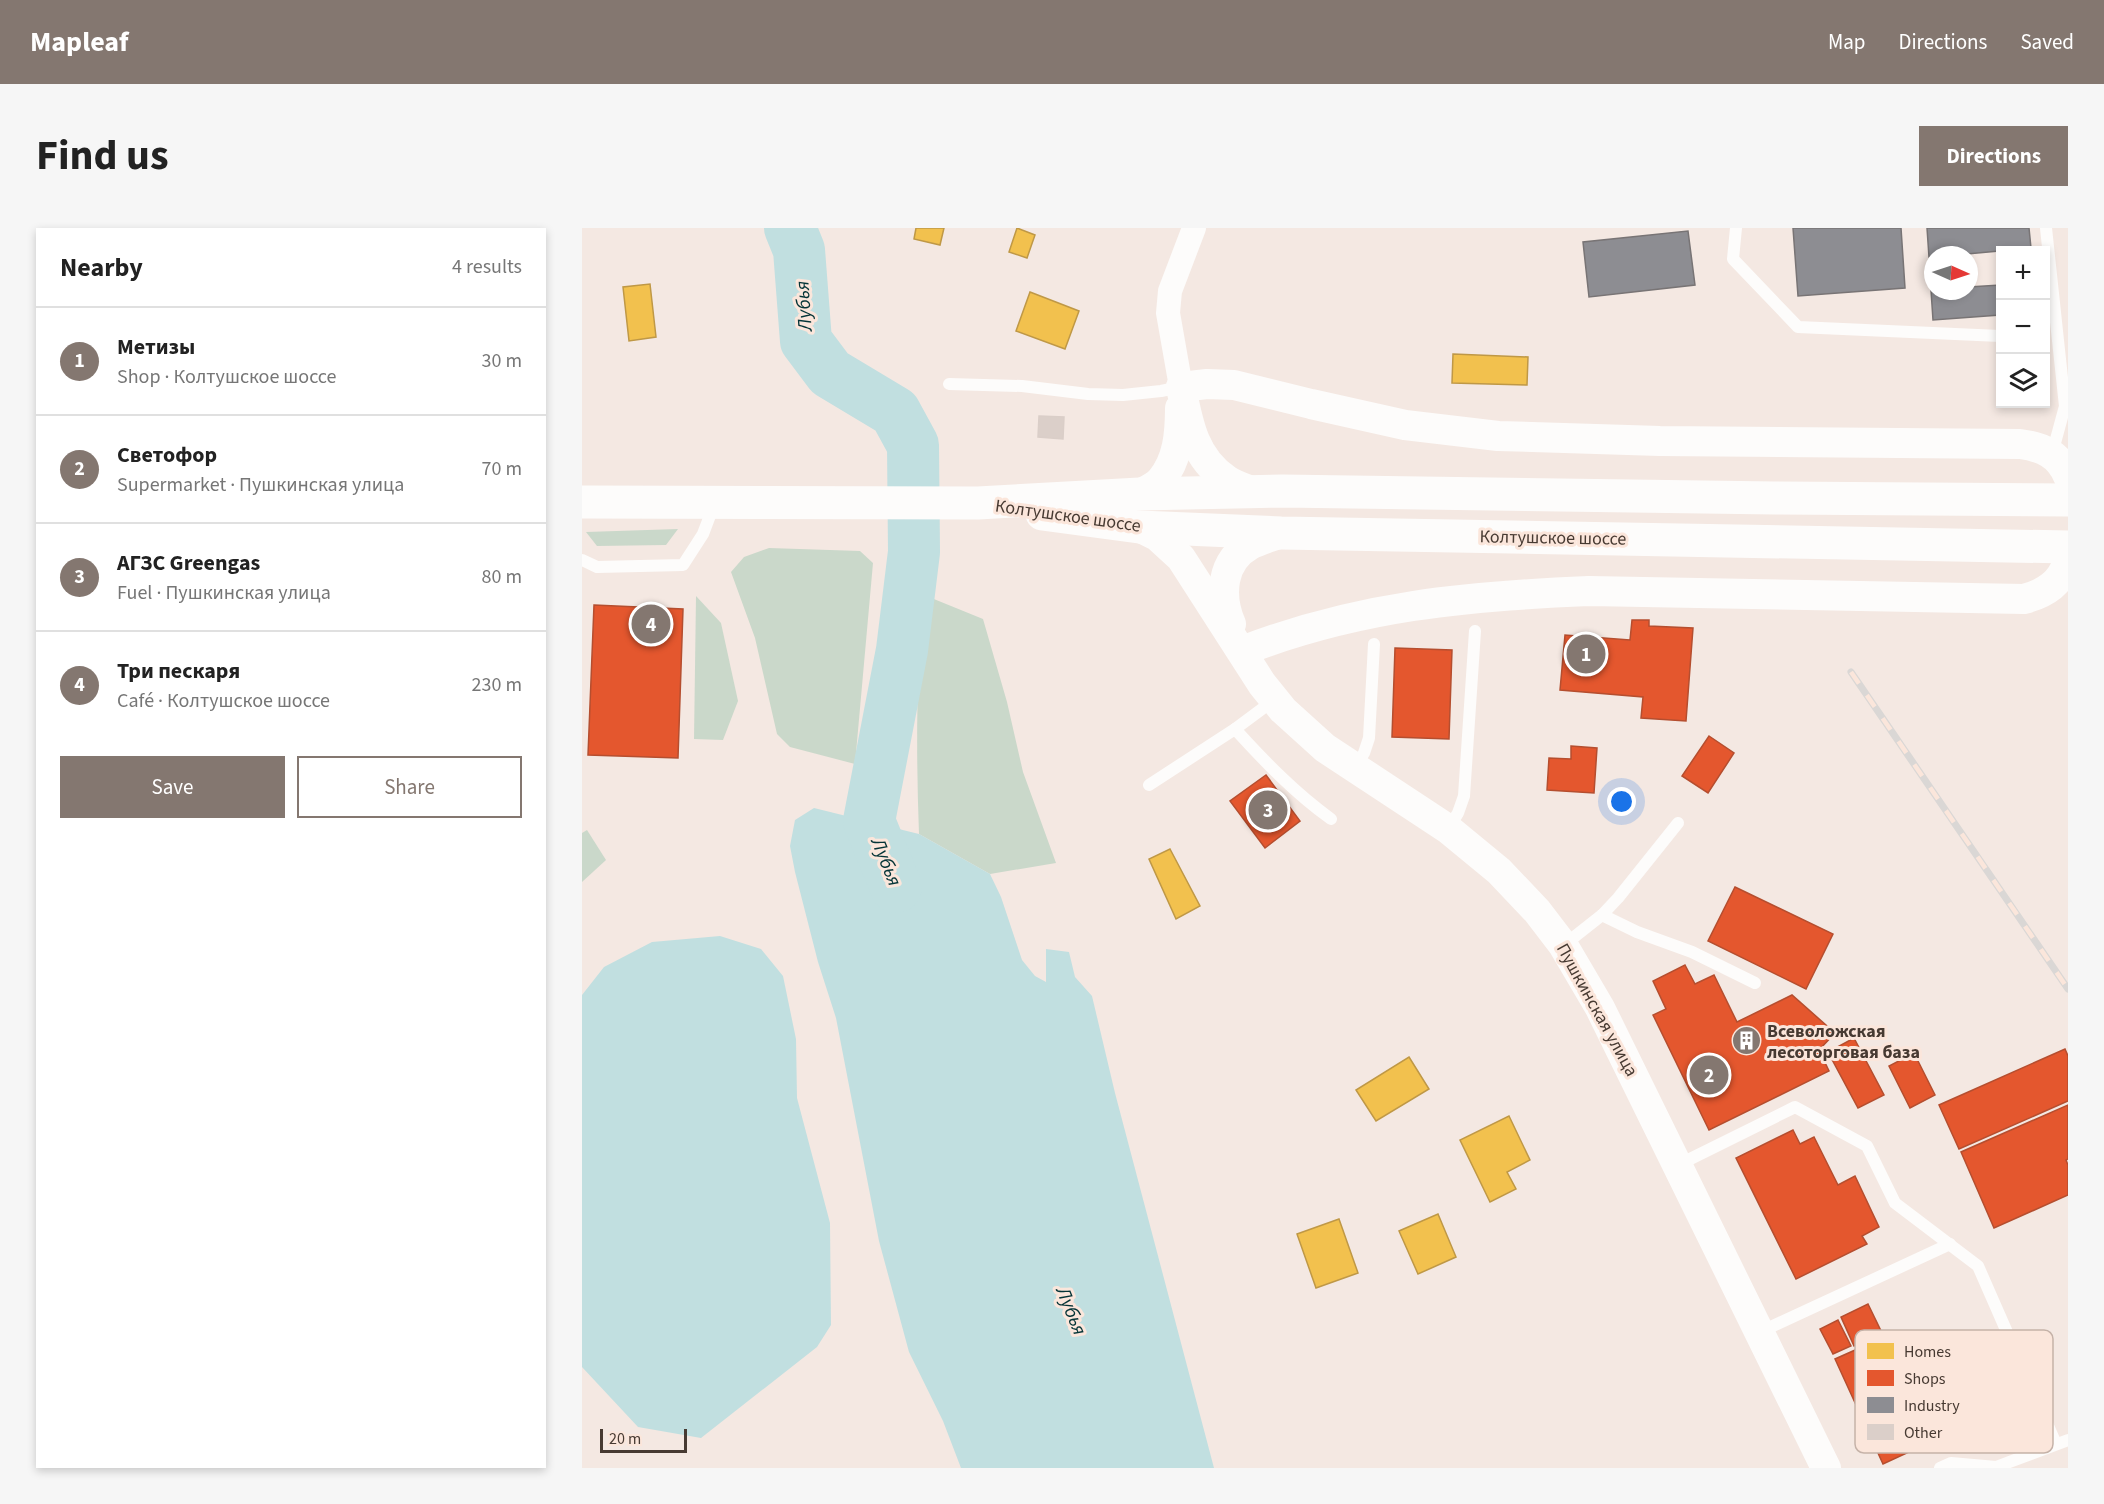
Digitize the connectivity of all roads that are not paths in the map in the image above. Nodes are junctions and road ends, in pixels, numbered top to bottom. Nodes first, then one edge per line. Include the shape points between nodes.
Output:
1 (1194, 228) edge
2 (1736, 228) edge
3 (2046, 228) edge
4 (1996, 336) edge
5 (2051, 338) edge
6 (949, 384) dead end
7 (1181, 387) junction
8 (2060, 465) edge
9 (1267, 491) junction
10 (1140, 494) junction
11 (2068, 500) edge
12 (582, 502) edge
13 (715, 502) junction
14 (978, 503) junction
15 (1139, 527) junction
16 (1281, 533) junction
17 (2068, 547) edge
18 (582, 560) edge
19 (2061, 579) edge
20 (1476, 631) dead end
21 (1374, 644) dead end
22 (1242, 651) junction
23 (1275, 699) junction
24 (1235, 729) junction
25 (1354, 769) junction
26 (1149, 785) dead end
27 (1331, 819) dead end
28 (1678, 823) dead end
29 (1448, 829) junction
30 (1602, 915) junction
31 (1563, 945) junction
32 (1755, 982) dead end
33 (1678, 1166) junction
34 (1950, 1244) junction
35 (2009, 1330) edge
36 (1760, 1332) junction
37 (2053, 1423) edge
38 (2062, 1442) edge
39 (2033, 1453) edge
40 (1826, 1468) edge
41 (1940, 1468) edge

1 - 7 street via 1170,291 1168,313
2 - 4 lane via 1733,259 1798,327
3 - 5 lane
5 - 8 lane via 2065,406
6 - 7 lane via 1123,395
7 - 8 street via 1234,385 1405,425 1498,436 2020,444 2038,446
7 - 9 street via 1190,429 1205,461 1227,481
7 - 10 street via 1180,429 1174,460 1160,482
9 - 10 main road, Колтушское шоссе
9 - 11 main road, Колтушское шоссе
10 - 14 main road, Колтушское шоссе
12 - 13 main road
13 - 14 main road
13 - 18 lane via 703,534 683,565 597,567
14 - 15 main road, Колтушское шоссе
15 - 16 main road, Колтушское шоссе
15 - 22 street, Пушкинская улица via 1157,536 1180,558
16 - 17 main road, Колтушское шоссе
16 - 22 street, Пушкинская улица via 1248,546 1231,561 1223,585 1226,612
19 - 22 street via 2042,594 2025,599 1522,593 1376,612 1317,626
20 - 29 lane via 1464,796
21 - 25 lane via 1369,738
22 - 23 street, Пушкинская улица
23 - 24 lane
23 - 25 street, Пушкинская улица via 1302,729
24 - 26 lane
24 - 27 lane via 1279,776
25 - 29 street, Пушкинская улица
28 - 30 lane
29 - 31 street, Пушкинская улица via 1538,911
30 - 31 lane
30 - 32 lane
31 - 33 street, Пушкинская улица via 1600,1008
33 - 34 lane via 1795,1107 1867,1146 1895,1203
33 - 36 street, Пушкинская улица
34 - 35 lane via 1978,1266
34 - 36 lane
36 - 40 street, Пушкинская улица
37 - 38 lane
39 - 41 lane via 1996,1467 1951,1463

